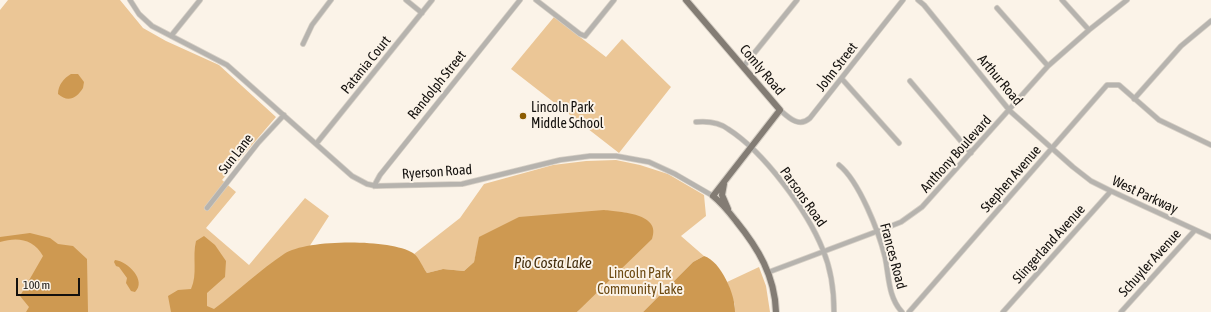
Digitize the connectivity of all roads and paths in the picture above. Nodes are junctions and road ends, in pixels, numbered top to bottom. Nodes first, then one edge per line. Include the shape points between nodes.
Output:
1 (130, 0) edge
2 (200, 0) edge
3 (331, 0) edge
4 (406, 0) edge
5 (432, 0) edge
6 (520, 0) edge
7 (536, 0) edge
8 (614, 0) edge
9 (686, 0) edge
10 (797, 0) edge
11 (903, 0) edge
12 (918, 0) edge
13 (1062, 0) edge
14 (1127, 0) edge
15 (997, 8) dead end
16 (422, 13) junction
17 (1211, 22) edge
18 (1089, 30) junction
19 (171, 36) junction
20 (304, 44) dead end
21 (1048, 66) junction
22 (743, 67) junction
23 (842, 79) junction
24 (910, 81) dead end
25 (1134, 99) junction
26 (780, 110) junction
27 (1009, 110) junction
28 (284, 116) junction
29 (696, 122) dead end
30 (899, 143) dead end
31 (316, 144) junction
32 (1211, 145) edge
33 (751, 148) junction
34 (1052, 148) junction
35 (971, 153) junction
36 (839, 165) dead end
37 (1073, 167) joint
38 (724, 182) junction
39 (374, 186) junction
40 (1111, 191) junction
41 (713, 196) junction
42 (208, 208) dead end
43 (738, 224) junction
44 (1195, 230) junction
45 (877, 232) junction
46 (1211, 237) edge
47 (823, 251) junction
48 (769, 272) junction
49 (776, 312) edge
50 (834, 312) edge
51 (902, 312) edge
52 (909, 312) edge
53 (1003, 312) edge
54 (1121, 312) edge

1 - 19 street, Ryerson Road via 145,20
2 - 19 street
3 - 20 street via 307,32
4 - 16 street
5 - 16 street, Patania Court
6 - 39 street, Randolph Street via 380,175
7 - 8 street via 584,36
9 - 22 main road, Comly Road
10 - 22 street
11 - 23 street, John Street
12 - 27 street, Arthur Road
13 - 18 street
14 - 18 street, Anthony Boulevard
15 - 21 street
16 - 31 street, Patania Court
17 - 25 street via 1180,46
18 - 21 street, Anthony Boulevard
19 - 28 street, Ryerson Road via 227,65
21 - 27 street, Anthony Boulevard
22 - 26 main road, Comly Road
23 - 26 street, John Street via 806,122 798,123
23 - 30 street
24 - 35 street
25 - 32 street, Stephen Avenue via 1159,120
25 - 34 street, Stephen Avenue via 1119,85 1107,85
26 - 33 main road, Comly Road
27 - 34 street, Arthur Road
27 - 35 street, Anthony Boulevard
28 - 31 street, Ryerson Road
28 - 42 street, Sun Lane via 258,143
29 - 33 street, Parsons Road via 706,121 728,128
31 - 39 street, Ryerson Road via 352,176
33 - 38 main road, Comly Road
33 - 47 street, Parsons Road via 761,156 802,209
34 - 37 street, Arthur Road
34 - 52 street, Stephen Avenue
35 - 45 street, Anthony Boulevard via 922,207 901,222
36 - 45 street, Frances Road via 845,169 860,195
37 - 40 street, West Parkway via 1091,181
38 - 41 main road, Comly Road
38 - 43 main road via 723,198
39 - 41 street, Ryerson Road via 462,184 560,160 616,156 649,162
40 - 44 street, West Parkway
40 - 53 street, Slingerland Avenue
41 - 43 main road, Ryerson Road
43 - 48 main road, Ryerson Road via 757,249
44 - 46 street, West Parkway
44 - 54 street, Schuyler Avenue
45 - 47 street, Anthony Boulevard
45 - 51 street, Frances Road via 885,257 890,289 895,303
47 - 48 street, Anthony Boulevard
47 - 50 street, Parsons Road via 831,277
48 - 49 main road, Ryerson Road

